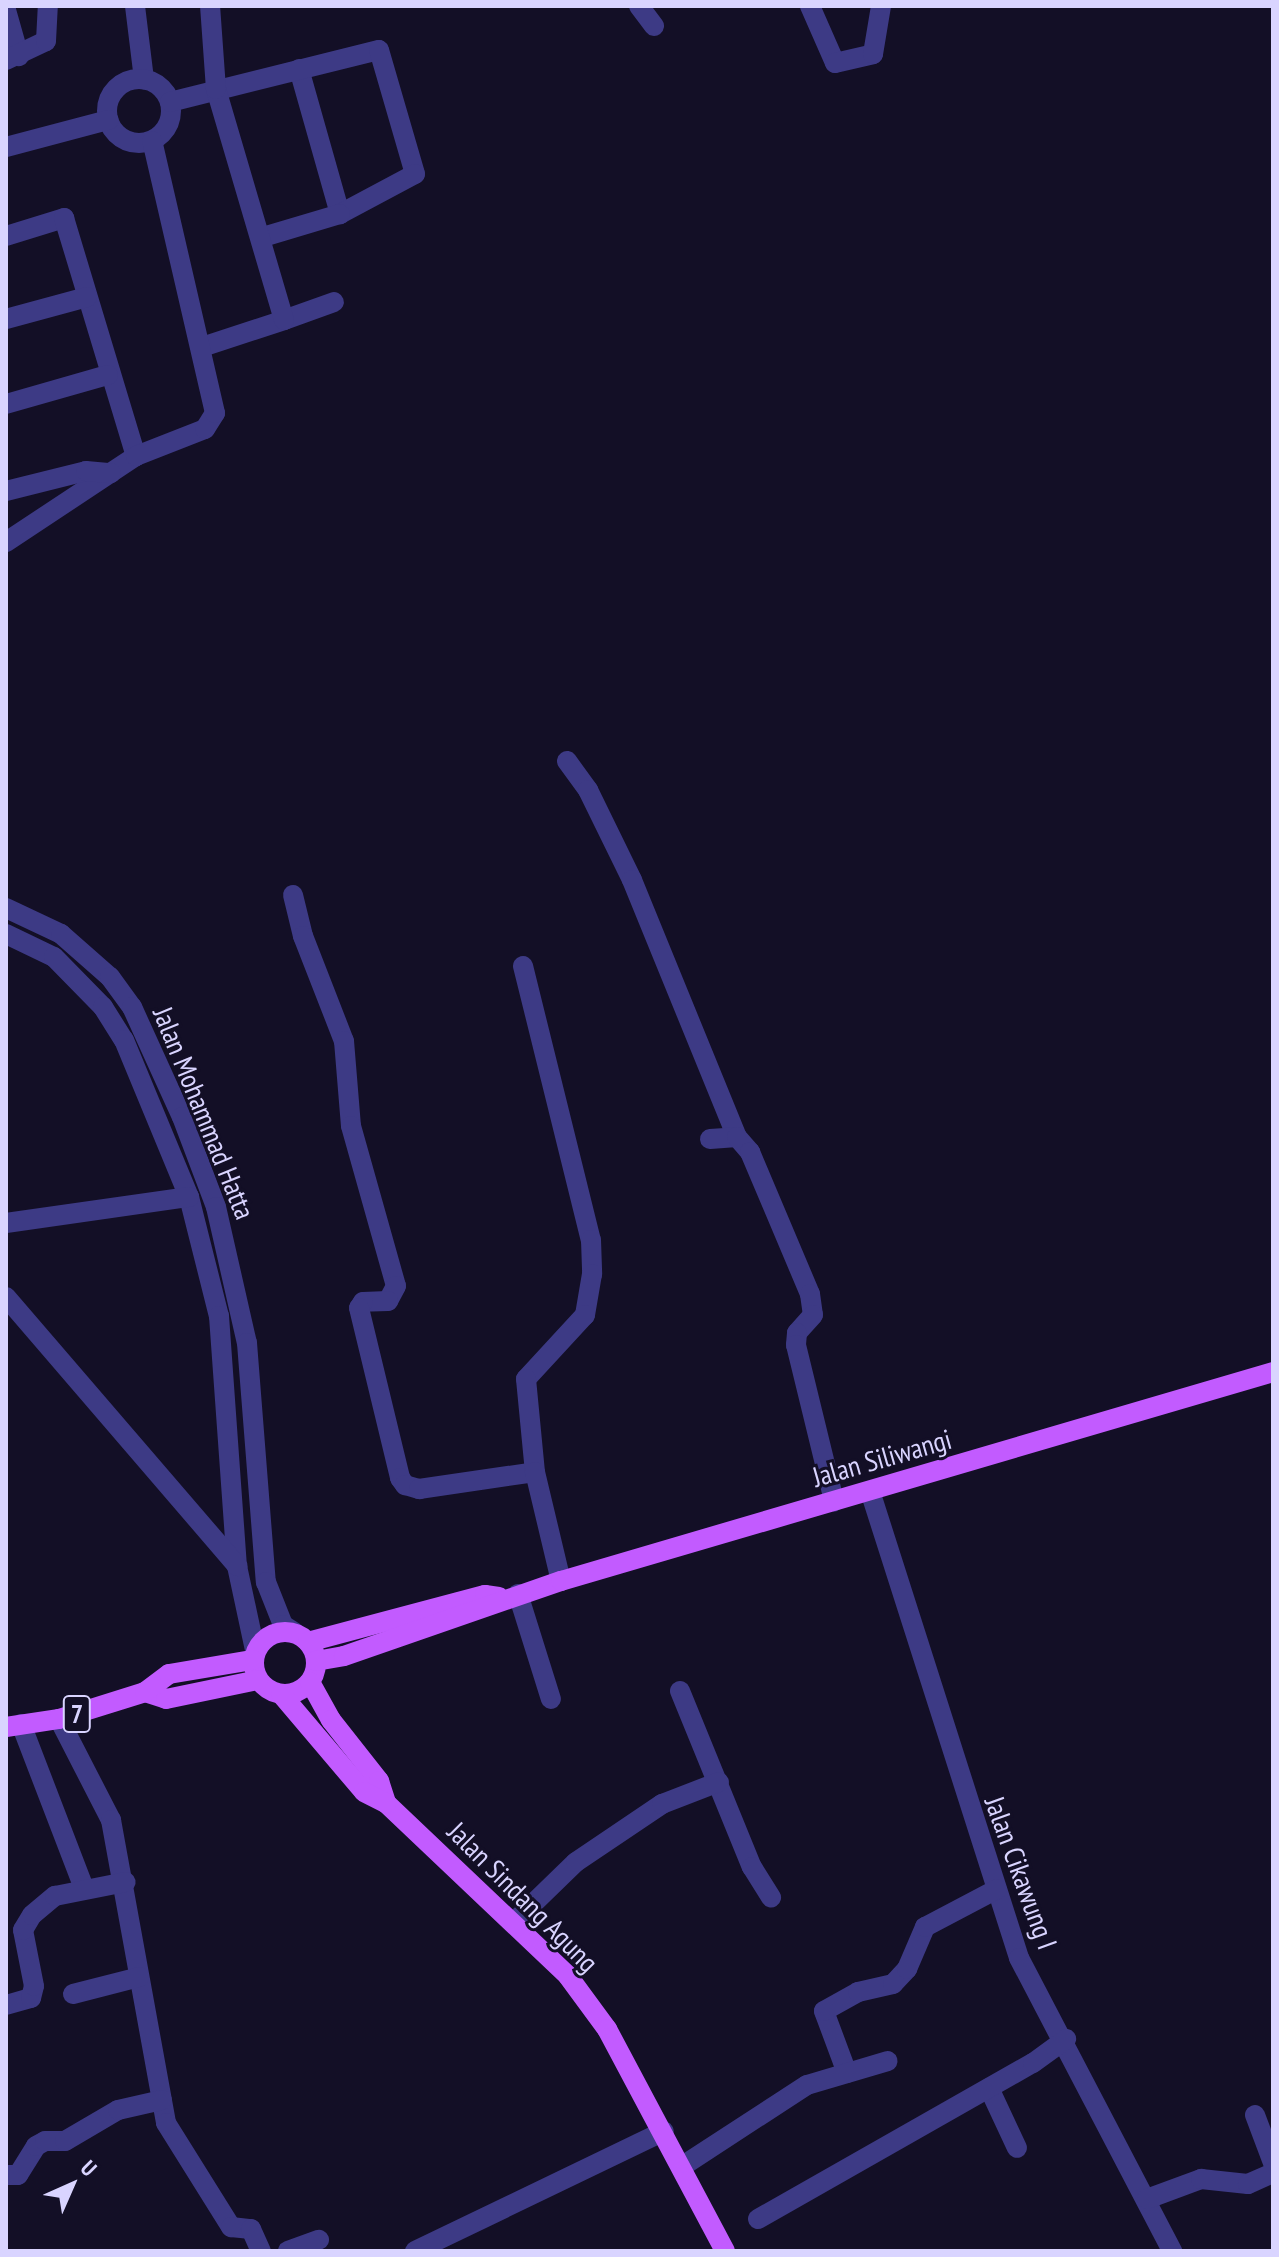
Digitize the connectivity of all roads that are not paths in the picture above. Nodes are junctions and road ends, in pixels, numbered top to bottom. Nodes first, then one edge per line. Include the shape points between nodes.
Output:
1 (48, 6) edge
2 (135, 6) edge
3 (210, 6) edge
4 (639, 6) edge
5 (810, 6) edge
6 (881, 6) edge
7 (6, 10) edge
8 (654, 26) dead end
9 (12, 58) edge
10 (299, 69) junction
11 (144, 79) junction
12 (216, 89) junction
13 (170, 102) junction
14 (108, 120) junction
15 (152, 141) junction
16 (6, 147) edge
17 (340, 214) junction
18 (6, 236) edge
19 (263, 237) junction
20 (87, 297) junction
21 (334, 302) dead end
22 (6, 319) edge
23 (284, 320) junction
24 (202, 347) junction
25 (108, 375) junction
26 (6, 404) edge
27 (136, 456) junction
28 (111, 473) junction
29 (6, 491) edge
30 (6, 542) edge
31 (567, 761) dead end
32 (293, 895) dead end
33 (6, 908) edge
34 (6, 934) edge
35 (523, 966) dead end
36 (737, 1137) junction
37 (710, 1139) dead end
38 (189, 1197) junction
39 (6, 1223) edge
40 (226, 1248) junction
41 (203, 1250) junction
42 (6, 1297) edge
43 (1273, 1372) edge
44 (535, 1472) junction
45 (870, 1491) junction
46 (834, 1501) junction
47 (237, 1566) junction
48 (561, 1581) junction
49 (512, 1596) junction
50 (306, 1645) junction
51 (255, 1663) junction
52 (310, 1682) junction
53 (680, 1691) dead end
54 (281, 1694) junction
55 (551, 1699) dead end
56 (59, 1719) junction
57 (14, 1725) edge
58 (719, 1782) junction
59 (386, 1803) junction
60 (126, 1882) junction
61 (84, 1888) junction
62 (997, 1889) junction
63 (771, 1897) dead end
64 (514, 1922) junction
65 (139, 1977) junction
66 (73, 1994) dead end
67 (6, 2005) edge
68 (1066, 2039) junction
69 (888, 2061) dead end
70 (847, 2073) junction
71 (989, 2088) junction
72 (162, 2100) junction
73 (1255, 2115) dead end
74 (664, 2131) junction
75 (1017, 2148) dead end
76 (1273, 2163) edge
77 (681, 2167) junction
78 (1273, 2173) edge
79 (6, 2175) edge
80 (1147, 2199) junction
81 (758, 2219) dead end
82 (319, 2240) dead end
83 (261, 2251) edge
84 (288, 2251) edge
85 (415, 2251) edge
86 (725, 2251) edge
87 (1172, 2251) edge

1 - 9 street via 46,41
2 - 11 street
3 - 12 street
4 - 8 street
5 - 6 street via 835,63 873,54
7 - 9 street
10 - 12 street
10 - 17 street
10 - 17 street via 379,50 415,174
11 - 13 street via 160,87
11 - 14 street via 118,86 108,102
12 - 13 street
12 - 19 street
13 - 15 street via 170,121
14 - 15 street via 125,141
14 - 16 street
15 - 24 street
17 - 19 street
18 - 20 street via 64,218
19 - 23 street
20 - 22 street
20 - 25 street
21 - 23 street
23 - 24 street
24 - 27 street via 215,413 205,429
25 - 26 street
25 - 27 street
27 - 28 street
28 - 29 street via 86,471
28 - 30 street
31 - 36 street via 588,790 632,880
32 - 44 street via 303,936 344,1041 347,1109 396,1286 388,1301 363,1302 359,1308 400,1478 419,1489
33 - 40 street, Jalan Mohammad Hatta via 38,920 88,954 132,1007 187,1129
34 - 38 street, Jalan Mohammad Hatta via 54,957 103,1007 124,1040
35 - 44 street via 574,1164 591,1240 592,1274 585,1315 526,1379
36 - 37 street
36 - 46 street via 750,1152 814,1307 796,1345
38 - 39 street
38 - 41 street, Jalan Mohammad Hatta
40 - 41 street
40 - 50 street, Jalan Mohammad Hatta via 247,1343 266,1582 283,1625
41 - 47 street, Jalan Mohammad Hatta via 226,1367
42 - 47 street
43 - 45 main road, Jalan Siliwangi
44 - 48 street
45 - 46 main road, Jalan Siliwangi
45 - 62 street, Jalan Cikawung I
46 - 48 main road, Jalan Siliwangi
47 - 51 street, Jalan Mohammad Hatta
48 - 49 main road, Jalan Siliwangi
49 - 50 main road, Jalan Siliwangi via 358,1651
49 - 55 street
50 - 51 main road via 272,1635
50 - 52 main road
51 - 54 main road
51 - 56 main road, 7 via 169,1674 145,1692
52 - 54 main road via 297,1692
52 - 59 main road, Jalan Sindang Agung via 331,1720 379,1781
53 - 58 street
54 - 59 main road via 364,1792
56 - 57 main road, 7
56 - 60 street via 111,1820
57 - 61 street
58 - 63 street via 752,1867
58 - 64 street via 662,1804 576,1862
59 - 64 main road, Jalan Sindang Agung
60 - 61 street
60 - 65 street
61 - 67 street via 55,1896 32,1915 23,1930 34,1986 31,1998
62 - 68 street, Jalan Cikawung I via 1019,1958
62 - 70 street via 925,1927 904,1974 893,1984 858,1992 824,2011
64 - 74 main road, Jalan Sindang Agung via 568,1976 607,2029
65 - 66 street
65 - 72 street
68 - 71 street
68 - 80 street, Jalan Cikawung I
69 - 70 street
70 - 77 street via 807,2085
71 - 75 street
71 - 81 street
72 - 79 street via 118,2110 65,2141 45,2141 18,2175
72 - 83 street via 166,2123 223,2216 231,2227 251,2229
73 - 76 street
74 - 77 main road, Jalan Sindang Agung
74 - 85 street
77 - 86 main road, Jalan Sindang Agung
78 - 80 street via 1248,2184 1201,2179
80 - 87 street, Jalan Cikawung I
82 - 84 street

